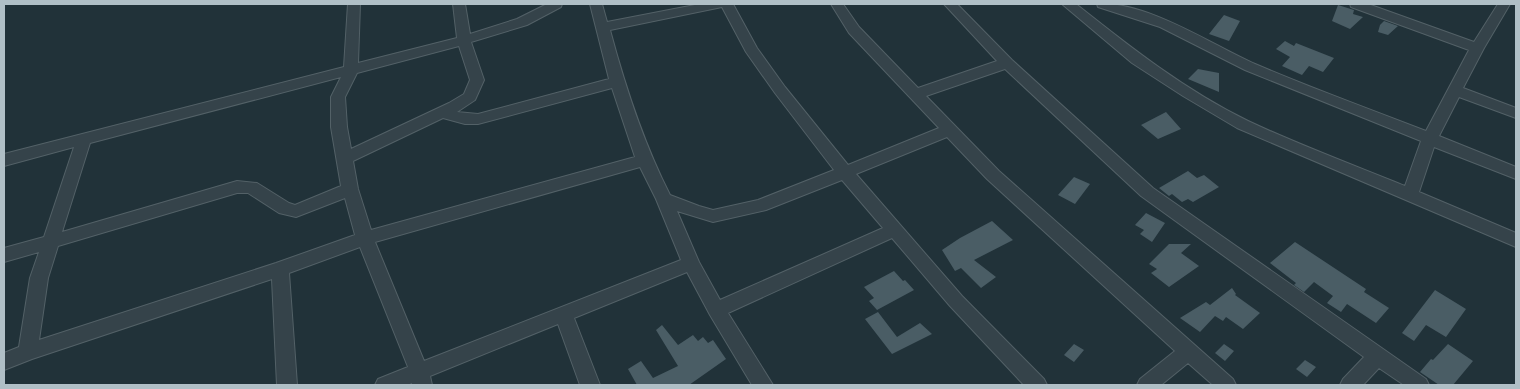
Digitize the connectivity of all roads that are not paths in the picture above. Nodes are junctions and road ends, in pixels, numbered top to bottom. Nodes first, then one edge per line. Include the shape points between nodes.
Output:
1 (354, 4) edge
2 (459, 4) edge
3 (556, 4) edge
4 (596, 4) edge
5 (719, 4) edge
6 (727, 4) edge
7 (836, 4) edge
8 (950, 4) edge
9 (1068, 4) edge
10 (1103, 4) edge
11 (1356, 4) edge
12 (1504, 4) edge
13 (1391, 9) edge
14 (602, 27) junction
15 (464, 41) junction
16 (1477, 48) junction
17 (1007, 63) junction
18 (351, 70) junction
19 (617, 82) junction
20 (1456, 91) junction
21 (916, 94) junction
22 (443, 113) junction
23 (1516, 113) edge
24 (950, 130) junction
25 (84, 139) junction
26 (1429, 140) junction
27 (346, 158) junction
28 (4, 160) edge
29 (644, 160) junction
30 (845, 172) junction
31 (1516, 173) edge
32 (350, 189) junction
33 (1410, 196) junction
34 (664, 199) junction
35 (894, 230) junction
36 (365, 238) junction
37 (1516, 240) edge
38 (52, 241) junction
39 (4, 255) edge
40 (691, 263) junction
41 (280, 269) junction
42 (716, 310) junction
43 (563, 314) junction
44 (1189, 351) junction
45 (28, 352) junction
46 (1378, 356) junction
47 (4, 362) edge
48 (421, 378) edge
49 (287, 385) edge
50 (385, 385) edge
51 (590, 385) edge
52 (763, 385) edge
53 (1037, 385) edge
54 (1147, 385) edge
55 (1226, 385) edge
56 (1350, 385) edge
57 (1419, 385) edge

1 - 18 street
2 - 15 street
3 - 15 street via 522,22
4 - 14 street
5 - 14 street
6 - 30 street via 751,49
7 - 21 street via 854,30
8 - 17 street
9 - 33 street via 1137,60 1242,124
10 - 26 street via 1165,24 1250,67
11 - 13 street
12 - 16 street
13 - 16 street
14 - 19 street
15 - 18 street
15 - 22 street via 477,80 470,97
16 - 20 street
17 - 21 street
17 - 46 street via 1147,192
18 - 25 street
18 - 27 street via 338,97 338,127
19 - 22 street via 478,119
19 - 29 street
20 - 23 street
20 - 26 street
21 - 24 street
22 - 27 street
24 - 30 street
24 - 44 street via 993,175
25 - 28 street
25 - 38 street
26 - 31 street
26 - 33 street
27 - 32 street
29 - 34 street
29 - 36 street
30 - 34 street via 760,206 714,216
30 - 35 street
32 - 36 street
32 - 38 street via 296,211 285,209 251,187 237,186
33 - 37 street
34 - 40 street
35 - 42 street
35 - 53 street via 956,301
36 - 41 street
36 - 48 street
38 - 39 street
38 - 45 street via 35,296
40 - 42 street
40 - 43 street
41 - 45 street
41 - 49 street
42 - 52 street
43 - 48 street
43 - 51 street
44 - 54 street
44 - 55 street
45 - 47 street
46 - 56 street
46 - 57 street
48 - 50 street

